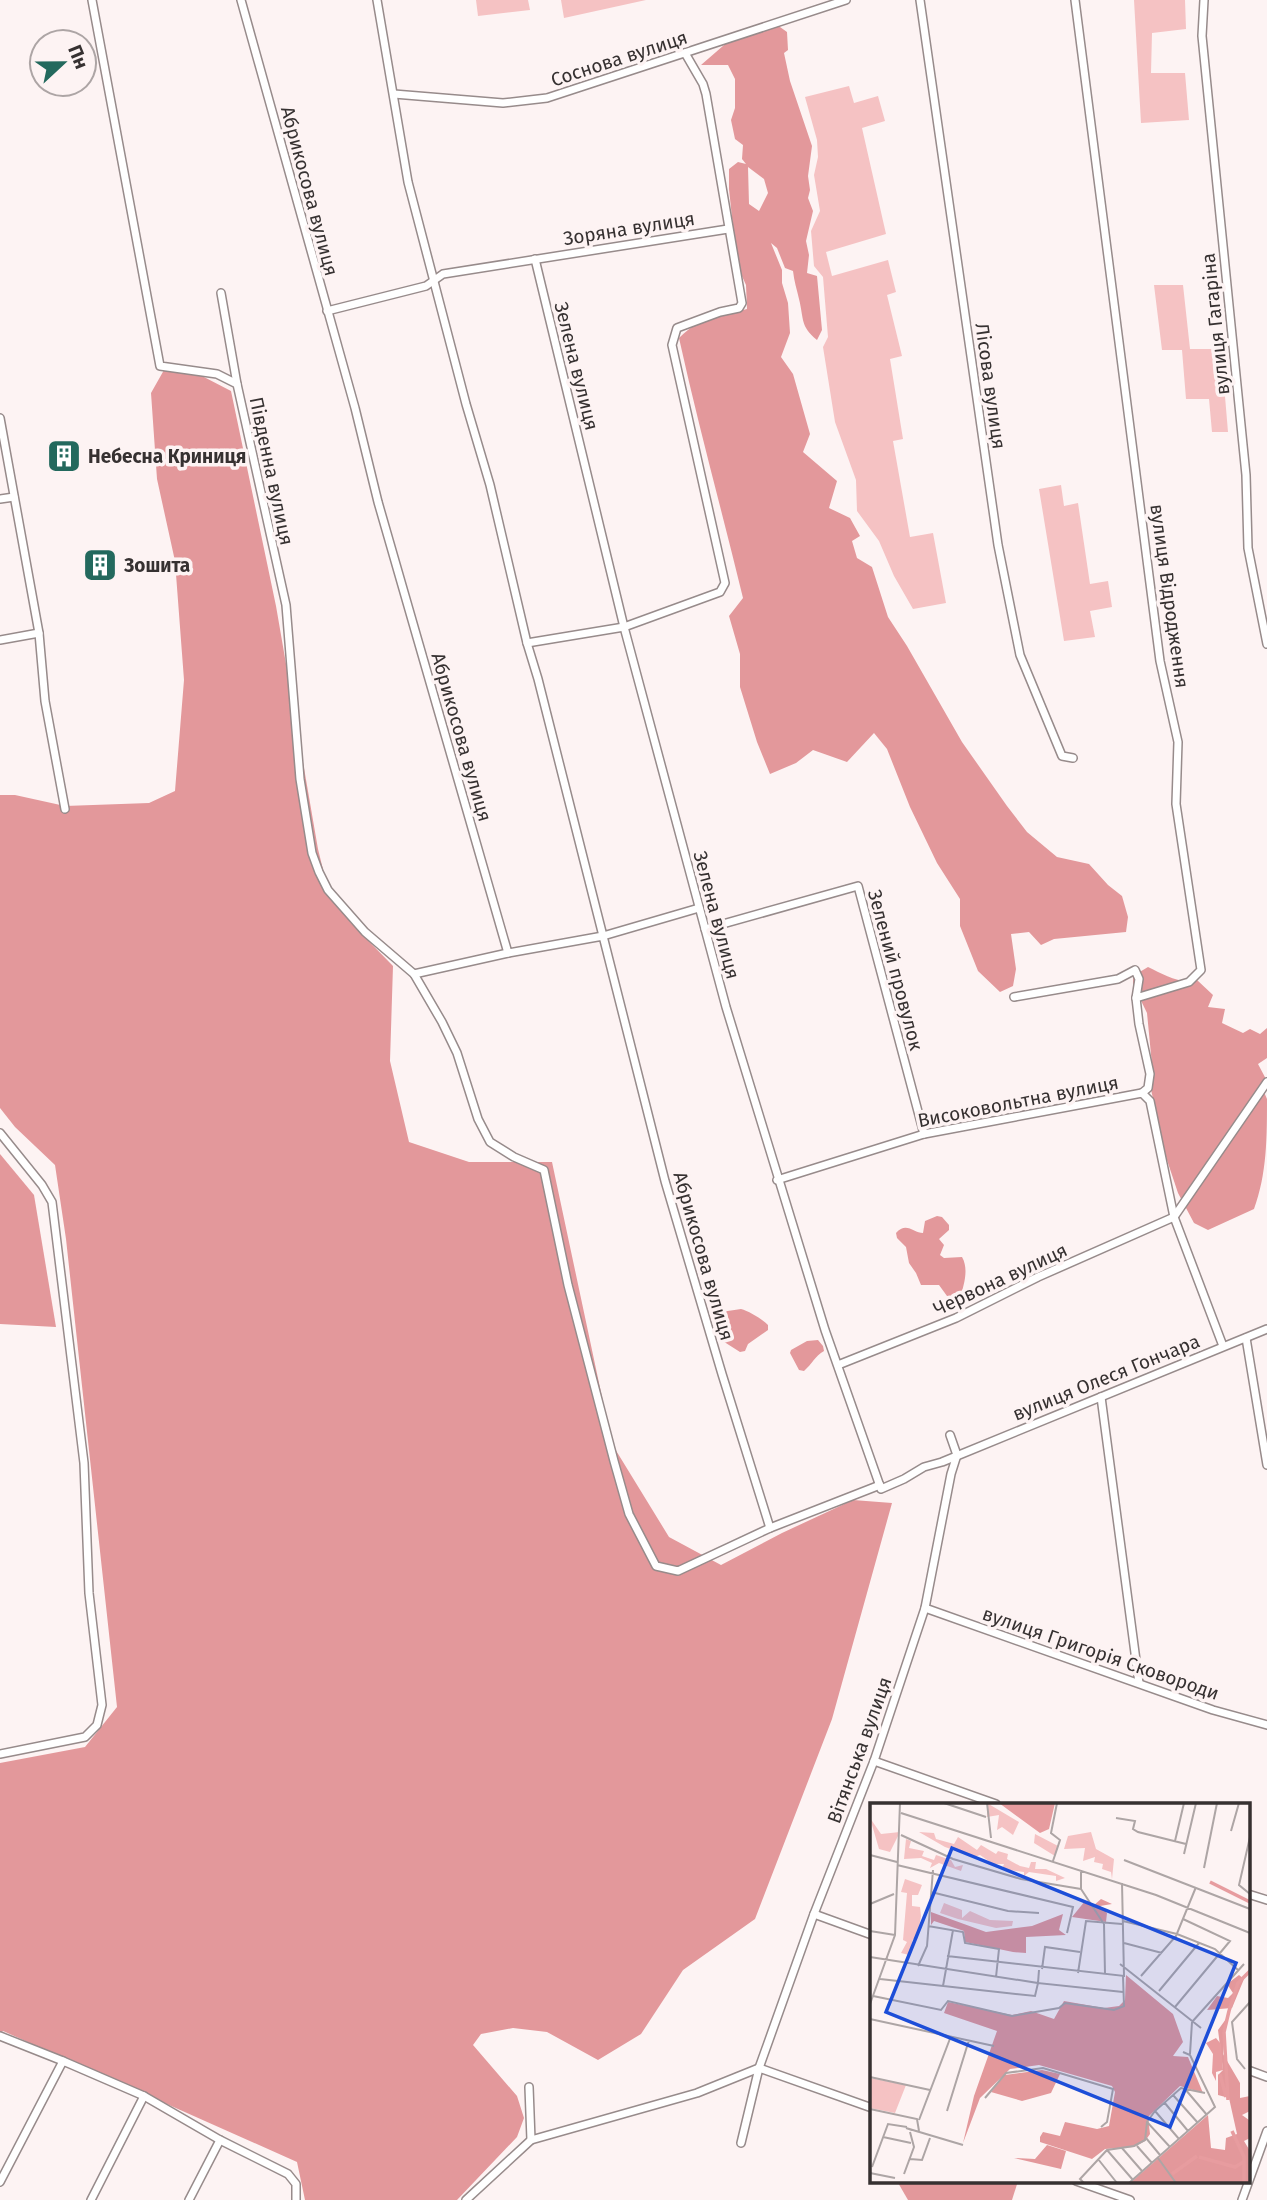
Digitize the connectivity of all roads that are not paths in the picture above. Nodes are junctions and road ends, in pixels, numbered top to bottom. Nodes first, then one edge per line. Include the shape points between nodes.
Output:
1 (92, 0) edge
2 (242, 0) edge
3 (377, 0) edge
4 (846, 0) edge
5 (920, 0) edge
6 (1075, 0) edge
7 (1204, 0) edge
8 (685, 53) junction
9 (394, 94) junction
10 (728, 229) junction
11 (534, 259) junction
12 (434, 279) junction
13 (221, 293) dead end
14 (327, 311) junction
15 (237, 384) junction
16 (0, 418) edge
17 (14, 498) junction
18 (0, 499) edge
19 (624, 627) junction
20 (39, 633) junction
21 (0, 640) edge
22 (527, 643) junction
23 (1267, 644) edge
24 (1073, 758) dead end
25 (65, 810) dead end
26 (699, 908) junction
27 (705, 929) junction
28 (603, 936) junction
29 (508, 953) junction
30 (414, 974) junction
31 (1014, 997) dead end
32 (1136, 998) junction
33 (1267, 1082) edge
34 (1142, 1093) junction
35 (0, 1133) edge
36 (923, 1134) junction
37 (777, 1180) junction
38 (1174, 1217) junction
39 (1267, 1329) edge
40 (1246, 1338) junction
41 (1223, 1346) junction
42 (838, 1365) junction
43 (1101, 1397) junction
44 (950, 1435) dead end
45 (957, 1455) junction
46 (942, 1462) junction
47 (1267, 1465) edge
48 (951, 1474) junction
49 (880, 1485) junction
50 (770, 1528) junction
51 (925, 1608) junction
52 (1139, 1684) junction
53 (1267, 1725) edge
54 (0, 1754) edge
55 (874, 1761) junction
56 (993, 1803) edge
57 (1250, 1895) edge
58 (1267, 1900) edge
59 (814, 1914) junction
60 (870, 1934) edge
61 (0, 2036) edge
62 (63, 2061) junction
63 (759, 2068) junction
64 (1250, 2071) edge
65 (1267, 2077) edge
66 (529, 2087) dead end
67 (144, 2096) junction
68 (870, 2107) edge
69 (1267, 2131) edge
70 (220, 2140) junction
71 (531, 2140) junction
72 (741, 2143) dead end
73 (1250, 2178) edge
74 (0, 2182) edge
75 (1079, 2182) edge
76 (1249, 2182) edge
77 (91, 2200) edge
78 (190, 2200) edge
79 (296, 2200) edge
80 (466, 2200) edge
81 (1129, 2200) edge
82 (1242, 2200) edge

1 - 15 street, Південна вулиця via 160,366 217,374
2 - 14 street, Абрикосова вулиця
3 - 9 street
4 - 8 street, Соснова вулиця
5 - 24 street, Лісова вулиця via 998,545 1020,655 1062,756
6 - 32 street, вулиця Відродження via 1160,661 1178,742 1176,804 1201,970 1189,982
7 - 23 street, вулиця Гагаріна via 1202,36 1246,475 1248,548
8 - 9 street, Соснова вулиця via 547,98 503,103
8 - 10 street via 706,94
9 - 12 street via 408,182
10 - 11 street, Зоряна вулиця
10 - 19 street via 743,303 677,328 672,345 725,583 720,592
11 - 12 street, Зоряна вулиця
11 - 19 street, Зелена вулиця
12 - 14 street, Зоряна вулиця via 426,286
12 - 22 street, Абрикосова вулиця
13 - 15 street
14 - 29 street, Абрикосова вулиця
15 - 30 street, Південна вулиця via 286,605 300,779 312,853 337,900 365,932
16 - 17 street
17 - 18 street
17 - 20 street
19 - 22 street
19 - 26 street, Зелена вулиця
20 - 21 street
20 - 25 street via 45,701
22 - 28 street, Абрикосова вулиця
26 - 27 street, Зелена вулиця
26 - 28 street
27 - 36 street, Зелений провулок via 858,886
27 - 37 street, Зелена вулиця
28 - 29 street
28 - 50 street, Абрикосова вулиця via 665,1181
29 - 30 street
30 - 50 street via 457,1053 478,1119 491,1142 544,1170 568,1285 629,1514 656,1566 678,1571
31 - 32 street via 1118,979 1135,970 1139,979
32 - 34 street via 1150,1074 1148,1088
33 - 38 street
34 - 36 street, Високовольтна вулиця
34 - 38 street, Високовольтна вулиця via 1150,1101
35 - 54 street via 51,1202 84,1463 89,1593 102,1705 97,1725 85,1737
36 - 37 street, Високовольтна вулиця
37 - 42 street, Зелена вулиця
38 - 41 street, Високовольтна вулиця
38 - 42 street, Червона вулиця via 956,1318
39 - 40 street, вулиця Олеся Гончара
40 - 41 street, вулиця Олеся Гончара
40 - 47 street
41 - 43 street, вулиця Олеся Гончара
42 - 49 street, Зелена вулиця
43 - 45 street, вулиця Олеся Гончара
43 - 52 street
44 - 45 street
45 - 46 street
45 - 48 street, Вітянська вулиця
46 - 48 street via 949,1465
46 - 49 street via 888,1487 881,1489
48 - 51 street, Вітянська вулиця
49 - 50 street
51 - 52 street, вулиця Григорія Сковороди
51 - 55 street, Вітянська вулиця
52 - 53 street, вулиця Григорія Сковороди
55 - 56 street
55 - 59 street, Вітянська вулиця
57 - 58 street
59 - 60 street
59 - 63 street, Вітянська вулиця
61 - 62 street
62 - 67 street
62 - 74 street
63 - 68 street
63 - 71 street via 697,2093
63 - 72 street, Вітянська вулиця
64 - 65 street
66 - 71 street
67 - 70 street
67 - 77 street
69 - 73 street
70 - 78 street
70 - 79 street via 288,2174 296,2184
71 - 80 street
75 - 81 street
76 - 82 street

